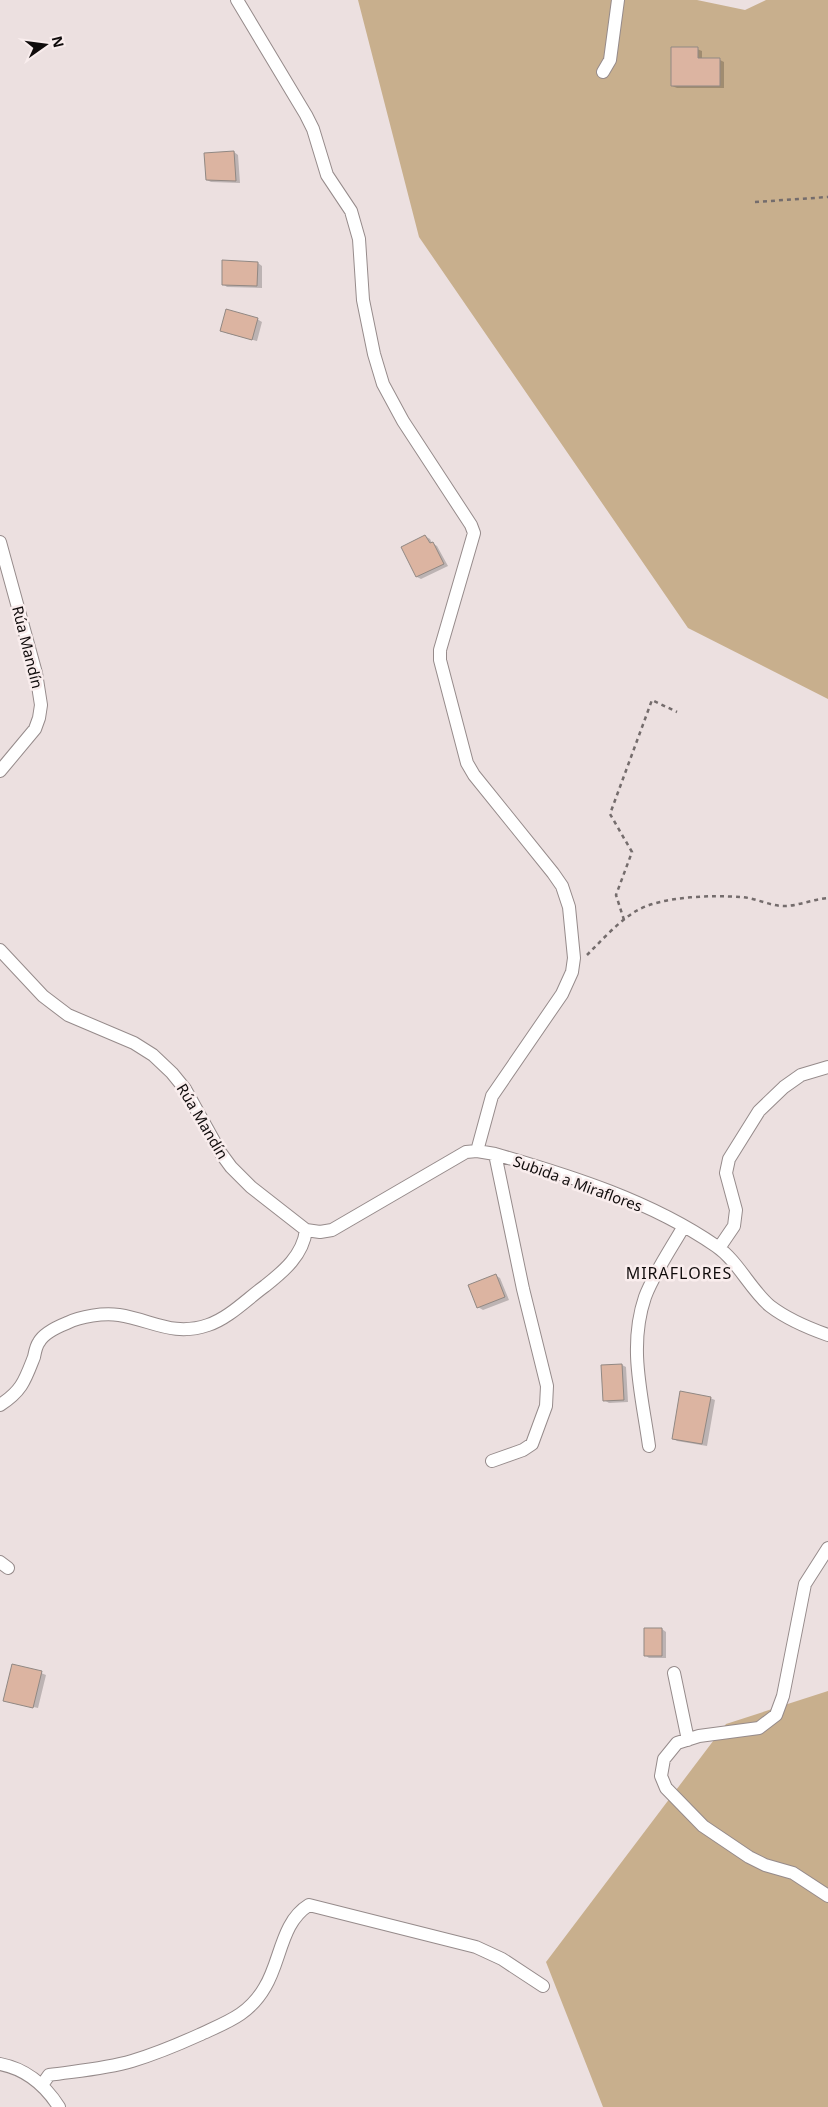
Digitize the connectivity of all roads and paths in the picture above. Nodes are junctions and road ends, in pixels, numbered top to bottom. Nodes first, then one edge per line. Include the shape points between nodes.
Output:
1 (237, 0) edge
2 (618, 0) edge
3 (603, 72) dead end
4 (828, 197) edge
5 (754, 202) dead end
6 (0, 542) edge
7 (677, 712) dead end
8 (0, 771) edge
9 (828, 898) edge
10 (624, 920) junction
11 (0, 950) edge
12 (574, 958) junction
13 (828, 1067) edge
14 (477, 1151) junction
15 (495, 1154) junction
16 (684, 1226) junction
17 (306, 1230) junction
18 (719, 1248) junction
19 (828, 1335) edge
20 (0, 1405) edge
21 (649, 1446) dead end
22 (492, 1461) dead end
23 (828, 1548) edge
24 (674, 1673) dead end
25 (688, 1740) junction
26 (828, 1896) edge
27 (543, 1986) dead end
28 (0, 2064) edge
29 (42, 2084) junction
30 (59, 2107) edge

1 - 12 street via 306,115 327,175 351,211 358,239 363,300 383,384 403,422 474,533 442,638 441,667 467,763 562,886 569,907
2 - 3 street via 610,60
4 - 5 path
6 - 8 street, Rúa Mandín via 36,672 41,705 35,728
7 - 10 path via 652,700 610,814 632,852 616,894
9 - 10 path via 787,906 743,897 676,899 657,902
10 - 12 path via 586,956
11 - 17 street, Rúa Mandín via 43,996 68,1015 134,1043 159,1061 185,1089 231,1167 250,1187
12 - 14 street via 572,972 562,994 492,1096
13 - 18 street via 801,1075 784,1087 759,1111 729,1158 726,1173 736,1210 734,1226
14 - 15 street, Subida a Miraflores
14 - 17 street, Subida a Miraflores via 461,1154 332,1230
15 - 16 street, Subida a Miraflores via 614,1193
15 - 22 street via 547,1386 546,1406 532,1444
16 - 18 street, Subida a Miraflores
16 - 21 street via 646,1295 638,1320 635,1352
17 - 20 street via 304,1243 296,1257 282,1271 209,1325 185,1330 170,1329 118,1315 90,1316 69,1321 53,1330 39,1341 17,1393
18 - 19 street, Subida a Miraflores via 770,1306 803,1326
23 - 25 street via 805,1584 783,1696 776,1715 759,1728
24 - 25 street
25 - 26 street via 677,1743 664,1759 661,1776 666,1788 703,1826 749,1857 793,1873
27 - 29 street via 502,1959 476,1947 309,1905 289,1927 256,2003 238,2018 130,2062 49,2075
28 - 29 street via 26,2073
29 - 30 street

